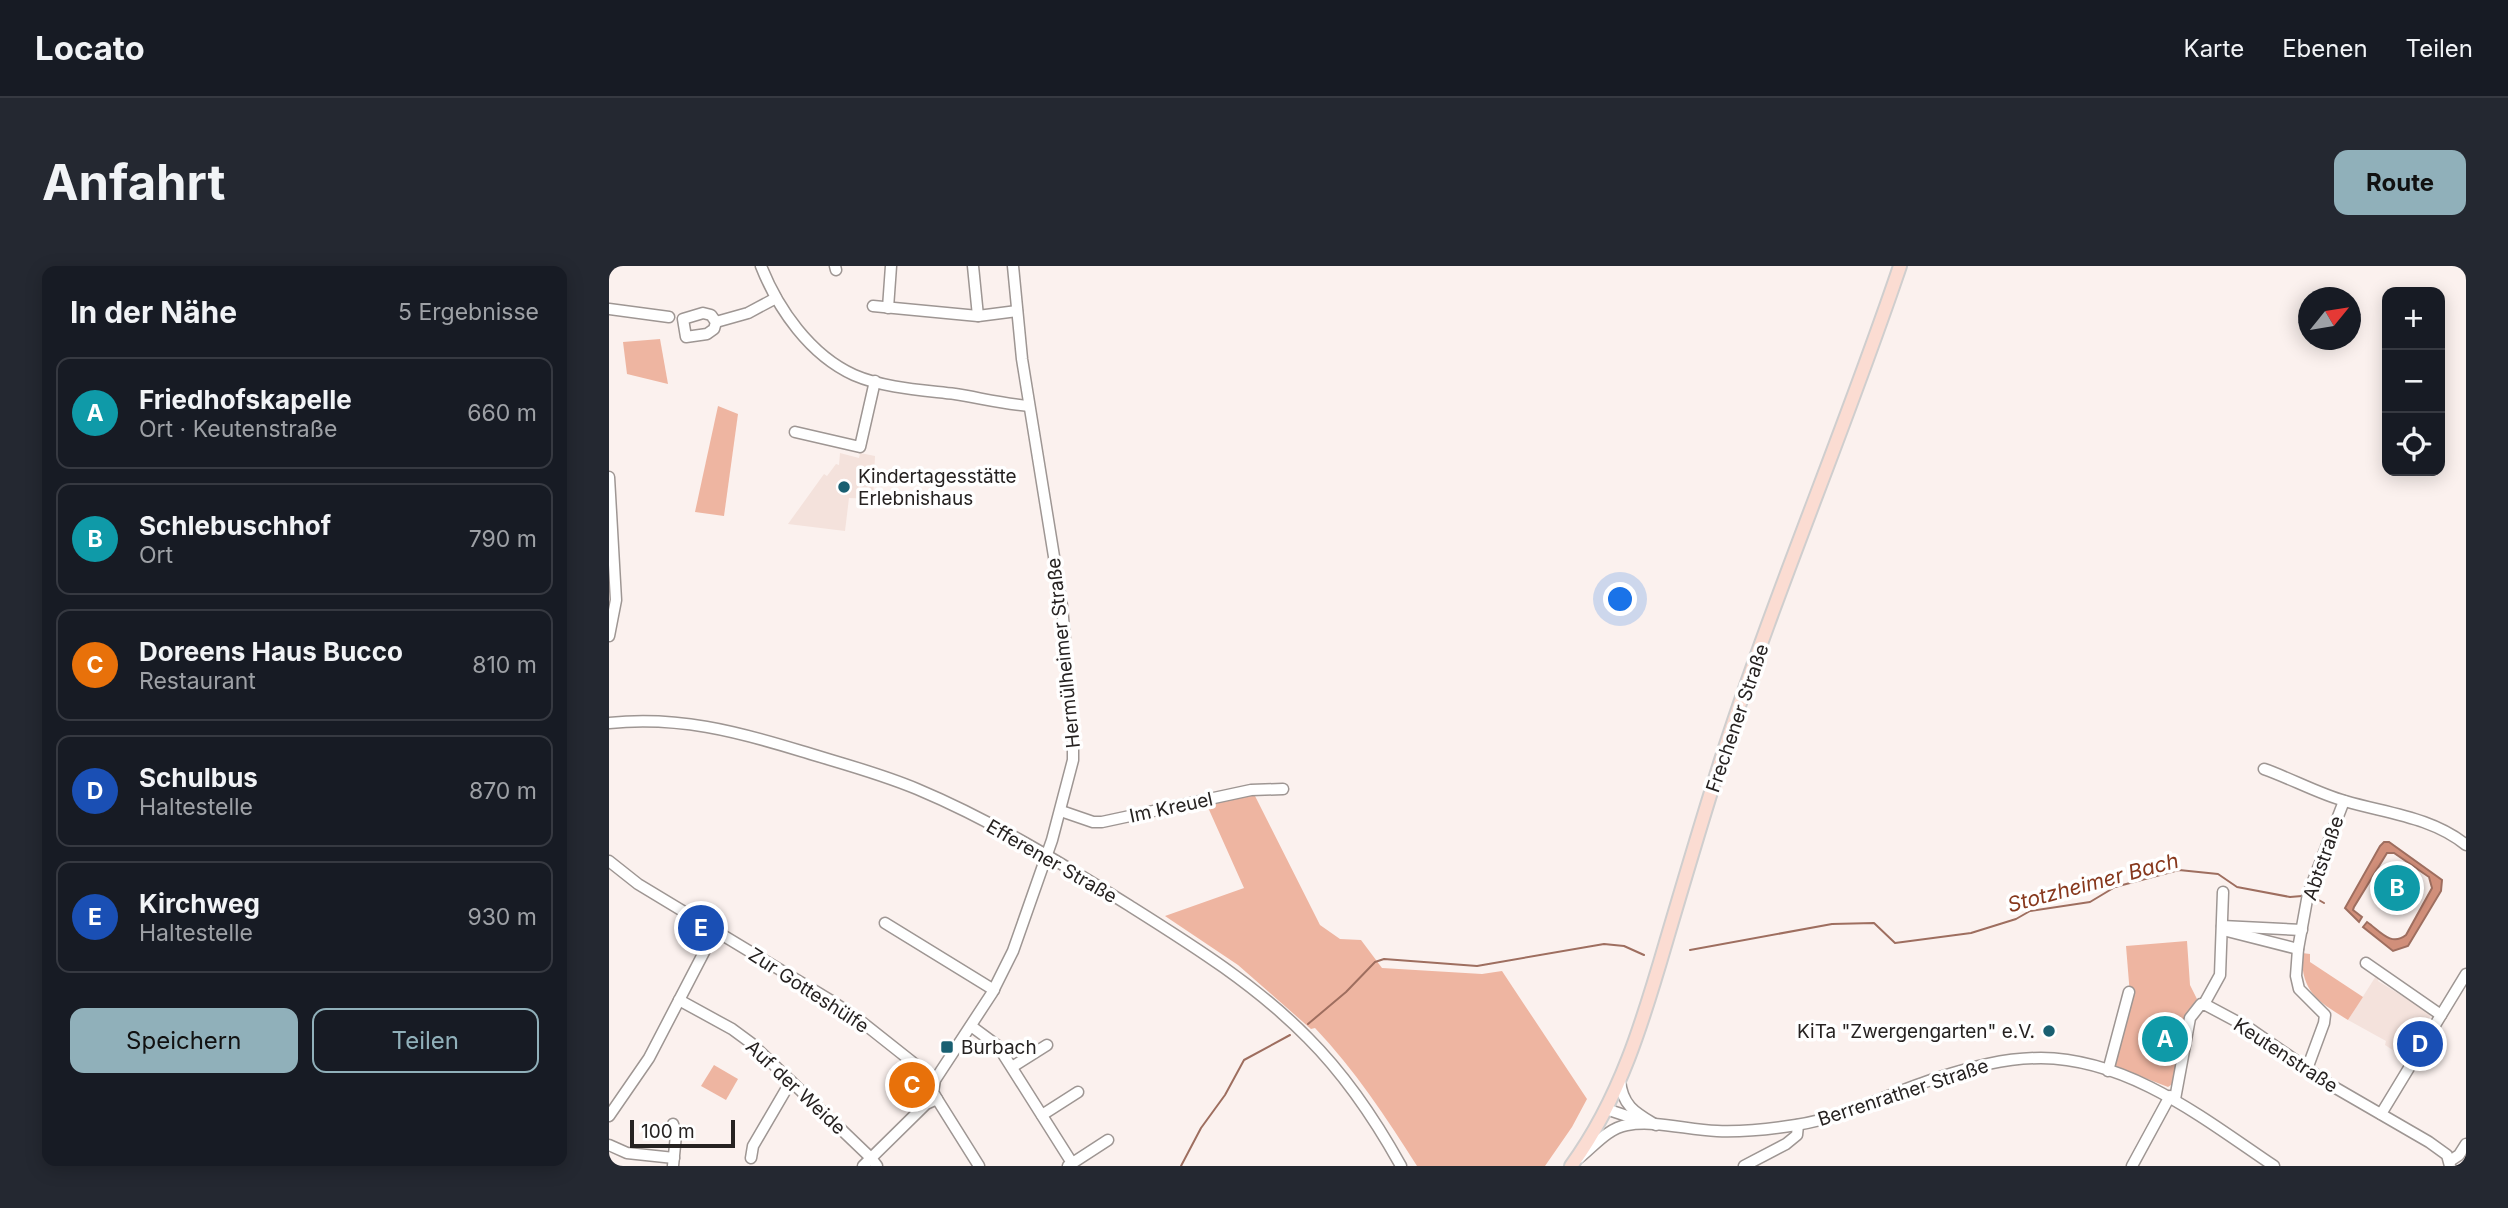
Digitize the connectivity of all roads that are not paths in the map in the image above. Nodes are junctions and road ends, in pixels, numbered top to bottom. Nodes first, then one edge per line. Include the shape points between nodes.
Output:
1 (761, 266) edge
2 (891, 266) edge
3 (973, 266) edge
4 (1013, 266) edge
5 (1900, 266) edge
6 (776, 298) junction
7 (873, 306) dead end
8 (888, 308) junction
9 (609, 309) edge
10 (1017, 311) junction
11 (978, 316) junction
12 (669, 317) dead end
13 (716, 322) dead end
14 (876, 381) junction
15 (1029, 407) junction
16 (795, 432) dead end
17 (609, 477) edge
18 (609, 636) edge
19 (609, 723) edge
20 (2264, 769) dead end
21 (1283, 789) dead end
22 (2344, 801) junction
23 (1061, 811) junction
24 (2466, 845) edge
25 (1046, 855) junction
26 (609, 861) edge
27 (2223, 892) dead end
28 (885, 923) dead end
29 (2223, 928) junction
30 (2302, 930) junction
31 (715, 931) junction
32 (2298, 949) junction
33 (2366, 963) dead end
34 (2466, 974) edge
35 (994, 990) junction
36 (2129, 992) dead end
37 (679, 1000) junction
38 (2204, 1004) junction
39 (2441, 1015) junction
40 (971, 1026) junction
41 (1047, 1045) dead end
42 (1012, 1067) junction
43 (2307, 1069) junction
44 (2108, 1070) junction
45 (935, 1080) junction
46 (1620, 1080) junction
47 (792, 1081) junction
48 (1078, 1092) dead end
49 (2173, 1098) junction
50 (937, 1099) junction
51 (1606, 1109) junction
52 (2381, 1114) junction
53 (1042, 1115) junction
54 (609, 1116) edge
55 (673, 1124) dead end
56 (1657, 1125) junction
57 (1798, 1125) junction
58 (1108, 1140) dead end
59 (2466, 1144) edge
60 (609, 1145) edge
61 (751, 1158) dead end
62 (674, 1162) edge
63 (874, 1162) edge
64 (1573, 1163) edge
65 (2450, 1164) edge
66 (1070, 1165) edge
67 (863, 1166) edge
68 (979, 1166) edge
69 (1401, 1166) edge
70 (1745, 1166) edge
71 (2132, 1166) edge
72 (2274, 1166) edge

1 - 6 street
2 - 8 street
3 - 11 street
4 - 10 street, Hermülheimer Straße
5 - 46 main road, Frechener Straße via 1740,705 1646,1012
6 - 13 street via 748,313
6 - 14 street via 831,362
7 - 8 street
8 - 11 street
9 - 12 street
10 - 11 street
10 - 15 street, Hermülheimer Straße
14 - 15 street
14 - 16 street via 860,447
15 - 23 street, Hermülheimer Straße via 1059,585 1073,732 1073,760
17 - 18 street via 616,600
19 - 25 street, Efferener Straße via 707,725 758,738 911,786
20 - 22 street
21 - 23 street, Im Kreuel via 1251,790 1102,822
22 - 24 street via 2441,829
22 - 30 street, Abtstraße via 2311,883
23 - 25 street, Hermülheimer Straße
25 - 35 street, Hermülheimer Straße via 1013,951
25 - 69 street, Efferener Straße via 1185,940 1270,1002 1329,1061
26 - 31 street, Zur Gotteshülfe
27 - 29 street
28 - 35 street
29 - 30 street
29 - 32 street
29 - 38 street via 2220,975
30 - 32 street, Abtstraße
31 - 37 street
31 - 45 street, Zur Gotteshülfe via 857,1018
32 - 43 street, Abtstraße via 2299,989 2325,1015
33 - 39 street
34 - 39 street
35 - 40 street, Hermülheimer Straße
36 - 44 street
37 - 47 street, Auf der Weide via 732,1029
37 - 54 street via 649,1058
38 - 43 street, Keutenstraße via 2249,1028
38 - 49 street via 2190,1018
39 - 52 street
40 - 42 street via 993,1041
40 - 45 street, Hermülheimer Straße
41 - 42 street
42 - 53 street
43 - 52 street, Keutenstraße
44 - 49 street, Berrenrather Straße
44 - 57 street, Berrenrather Straße via 2052,1058 1990,1063
45 - 50 street
46 - 51 main road, Frechener Straße
46 - 56 street, Berrenrather Straße via 1627,1105
47 - 61 street via 753,1146
47 - 63 street, Auf der Weide
48 - 53 street
49 - 71 street
49 - 72 street, Berrenrather Straße
50 - 63 street via 926,1104
50 - 68 street
51 - 56 street, Berrenrather Straße
51 - 64 main road, Frechener Straße
52 - 65 street, Keutenstraße via 2447,1155
53 - 66 street
55 - 62 street
56 - 57 street, Berrenrather Straße via 1720,1131
56 - 64 street, Berrenrather Straße via 1627,1125 1611,1131
57 - 70 street, Berrenrather Straße via 1797,1135 1786,1144
58 - 66 street
59 - 65 street
60 - 62 street
63 - 67 street

